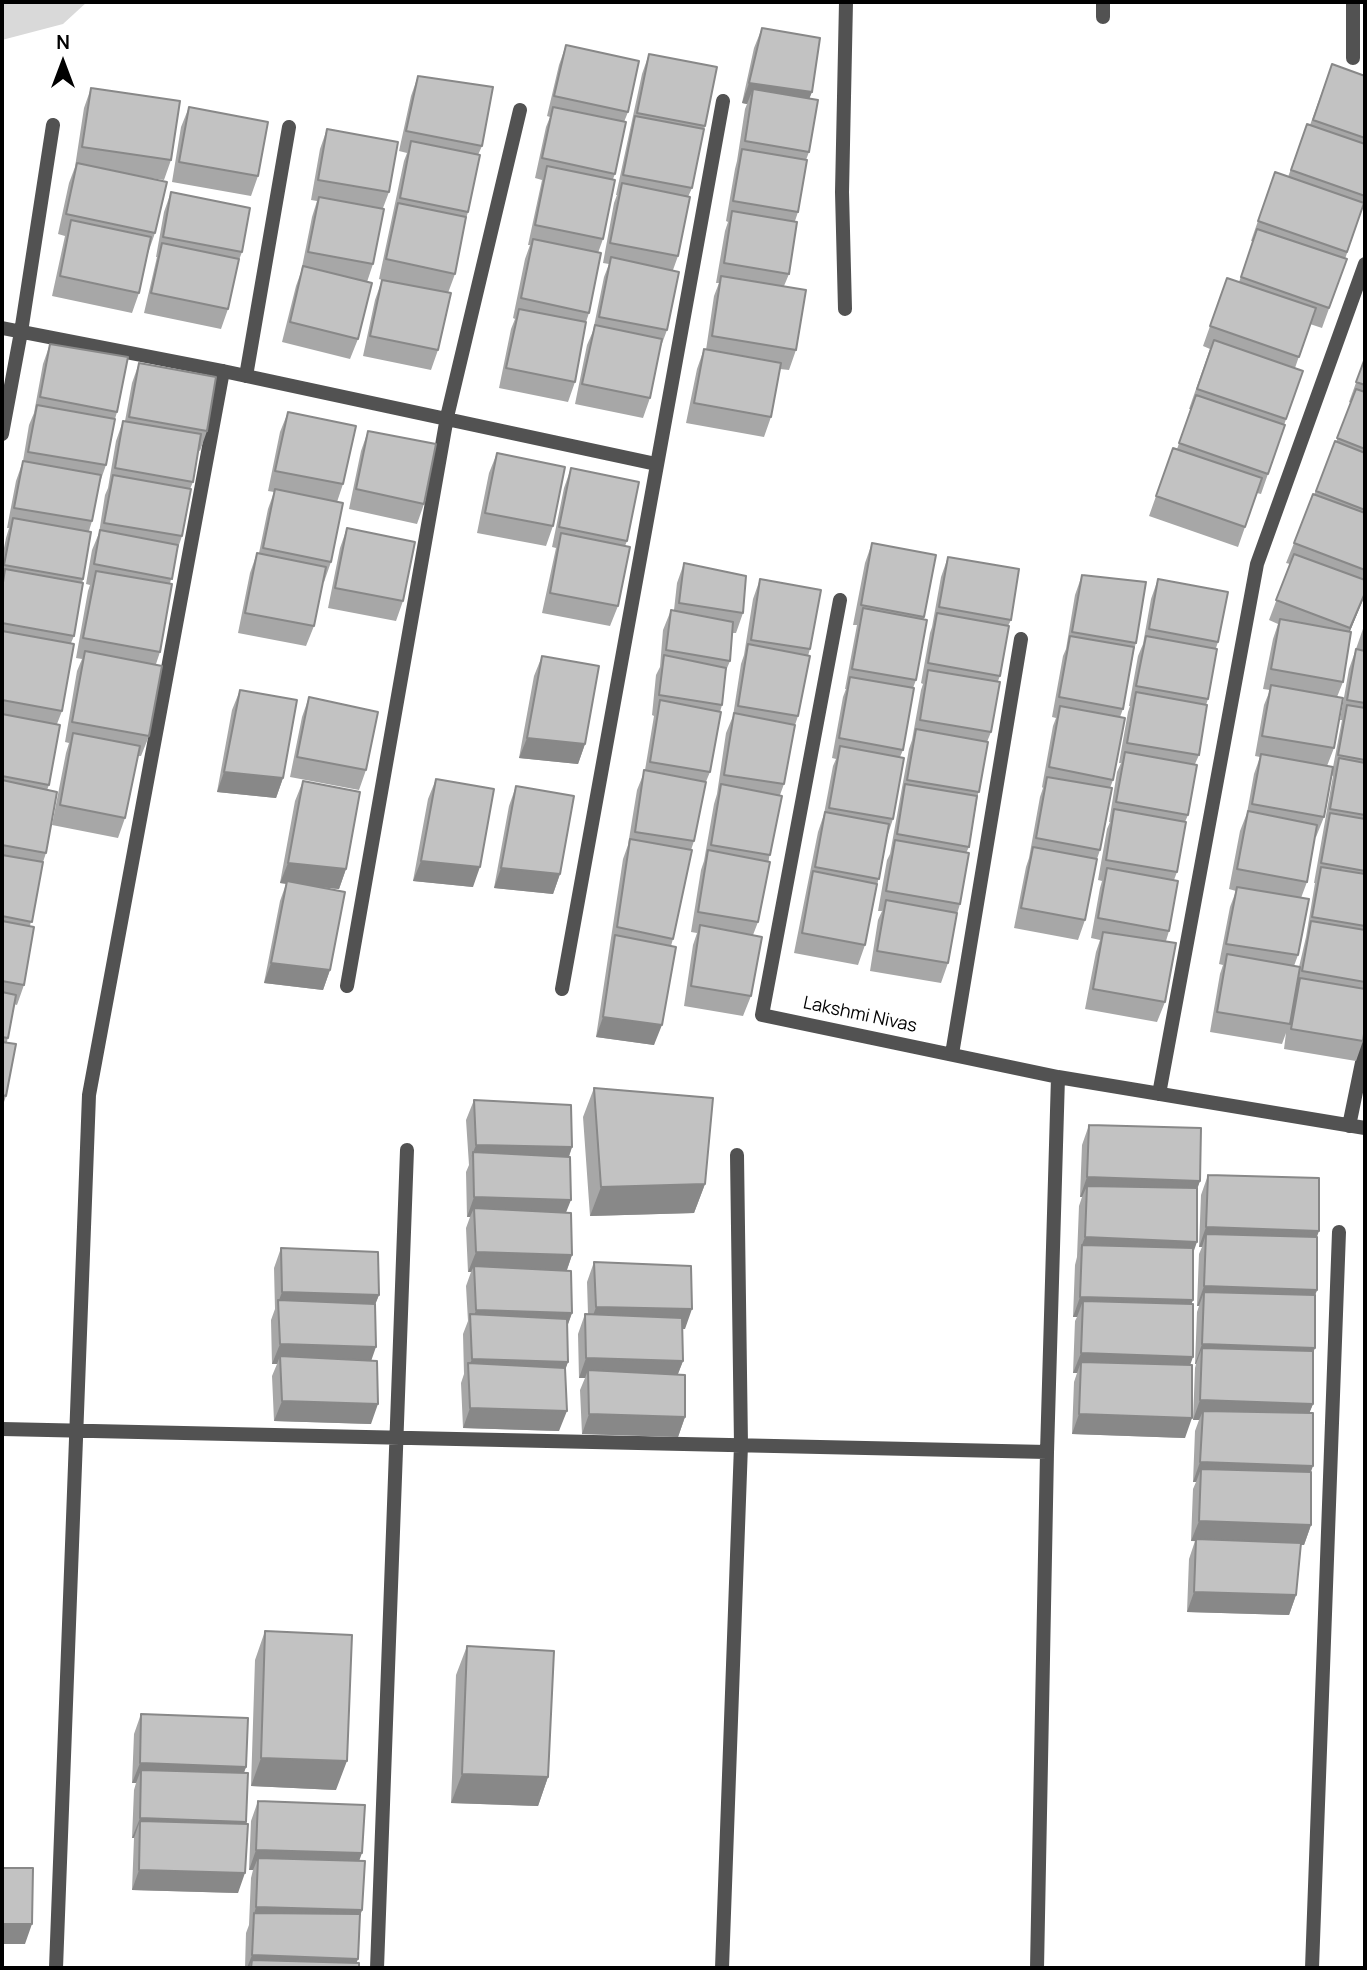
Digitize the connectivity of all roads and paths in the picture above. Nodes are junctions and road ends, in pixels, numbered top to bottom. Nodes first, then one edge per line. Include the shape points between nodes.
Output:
1 (846, 2) edge
2 (1353, 2) edge
3 (1353, 58) dead end
4 (723, 101) dead end
5 (520, 110) dead end
6 (53, 125) dead end
7 (289, 127) dead end
8 (1365, 264) edge
9 (845, 309) dead end
10 (2, 328) edge
11 (21, 332) junction
12 (223, 371) junction
13 (246, 376) junction
14 (447, 417) junction
15 (2, 434) edge
16 (656, 464) junction
17 (840, 600) dead end
18 (1021, 639) dead end
19 (347, 986) dead end
20 (562, 989) dead end
21 (1365, 1048) edge
22 (952, 1054) junction
23 (1058, 1077) junction
24 (1159, 1094) junction
25 (1349, 1126) junction
26 (1365, 1128) edge
27 (407, 1150) dead end
28 (737, 1155) dead end
29 (1339, 1232) dead end
30 (2, 1429) edge
31 (75, 1432) junction
32 (396, 1438) junction
33 (741, 1446) junction
34 (1047, 1452) junction
35 (56, 1968) edge
36 (377, 1968) edge
37 (722, 1968) edge
38 (1037, 1968) edge
39 (1312, 1968) edge

1 - 9 street
2 - 3 street
4 - 16 street
5 - 14 street
6 - 11 street
7 - 13 street
8 - 24 street via 1257,564
10 - 11 street
11 - 12 street
11 - 15 street
12 - 13 street
12 - 31 street via 89,1094
13 - 14 street
14 - 16 street
14 - 19 street
16 - 20 street
17 - 22 street, Lakshmi Nivas via 762,1015
18 - 22 street
21 - 25 street
22 - 23 street, Lakshmi Nivas
23 - 24 street, Lakshmi Nivas
23 - 34 street
24 - 25 street, Lakshmi Nivas
25 - 26 street, Lakshmi Nivas
27 - 32 street
28 - 33 street
29 - 39 street
30 - 31 street
31 - 32 street
31 - 35 street
32 - 33 street
32 - 36 street
33 - 34 street
33 - 37 street
34 - 38 street

